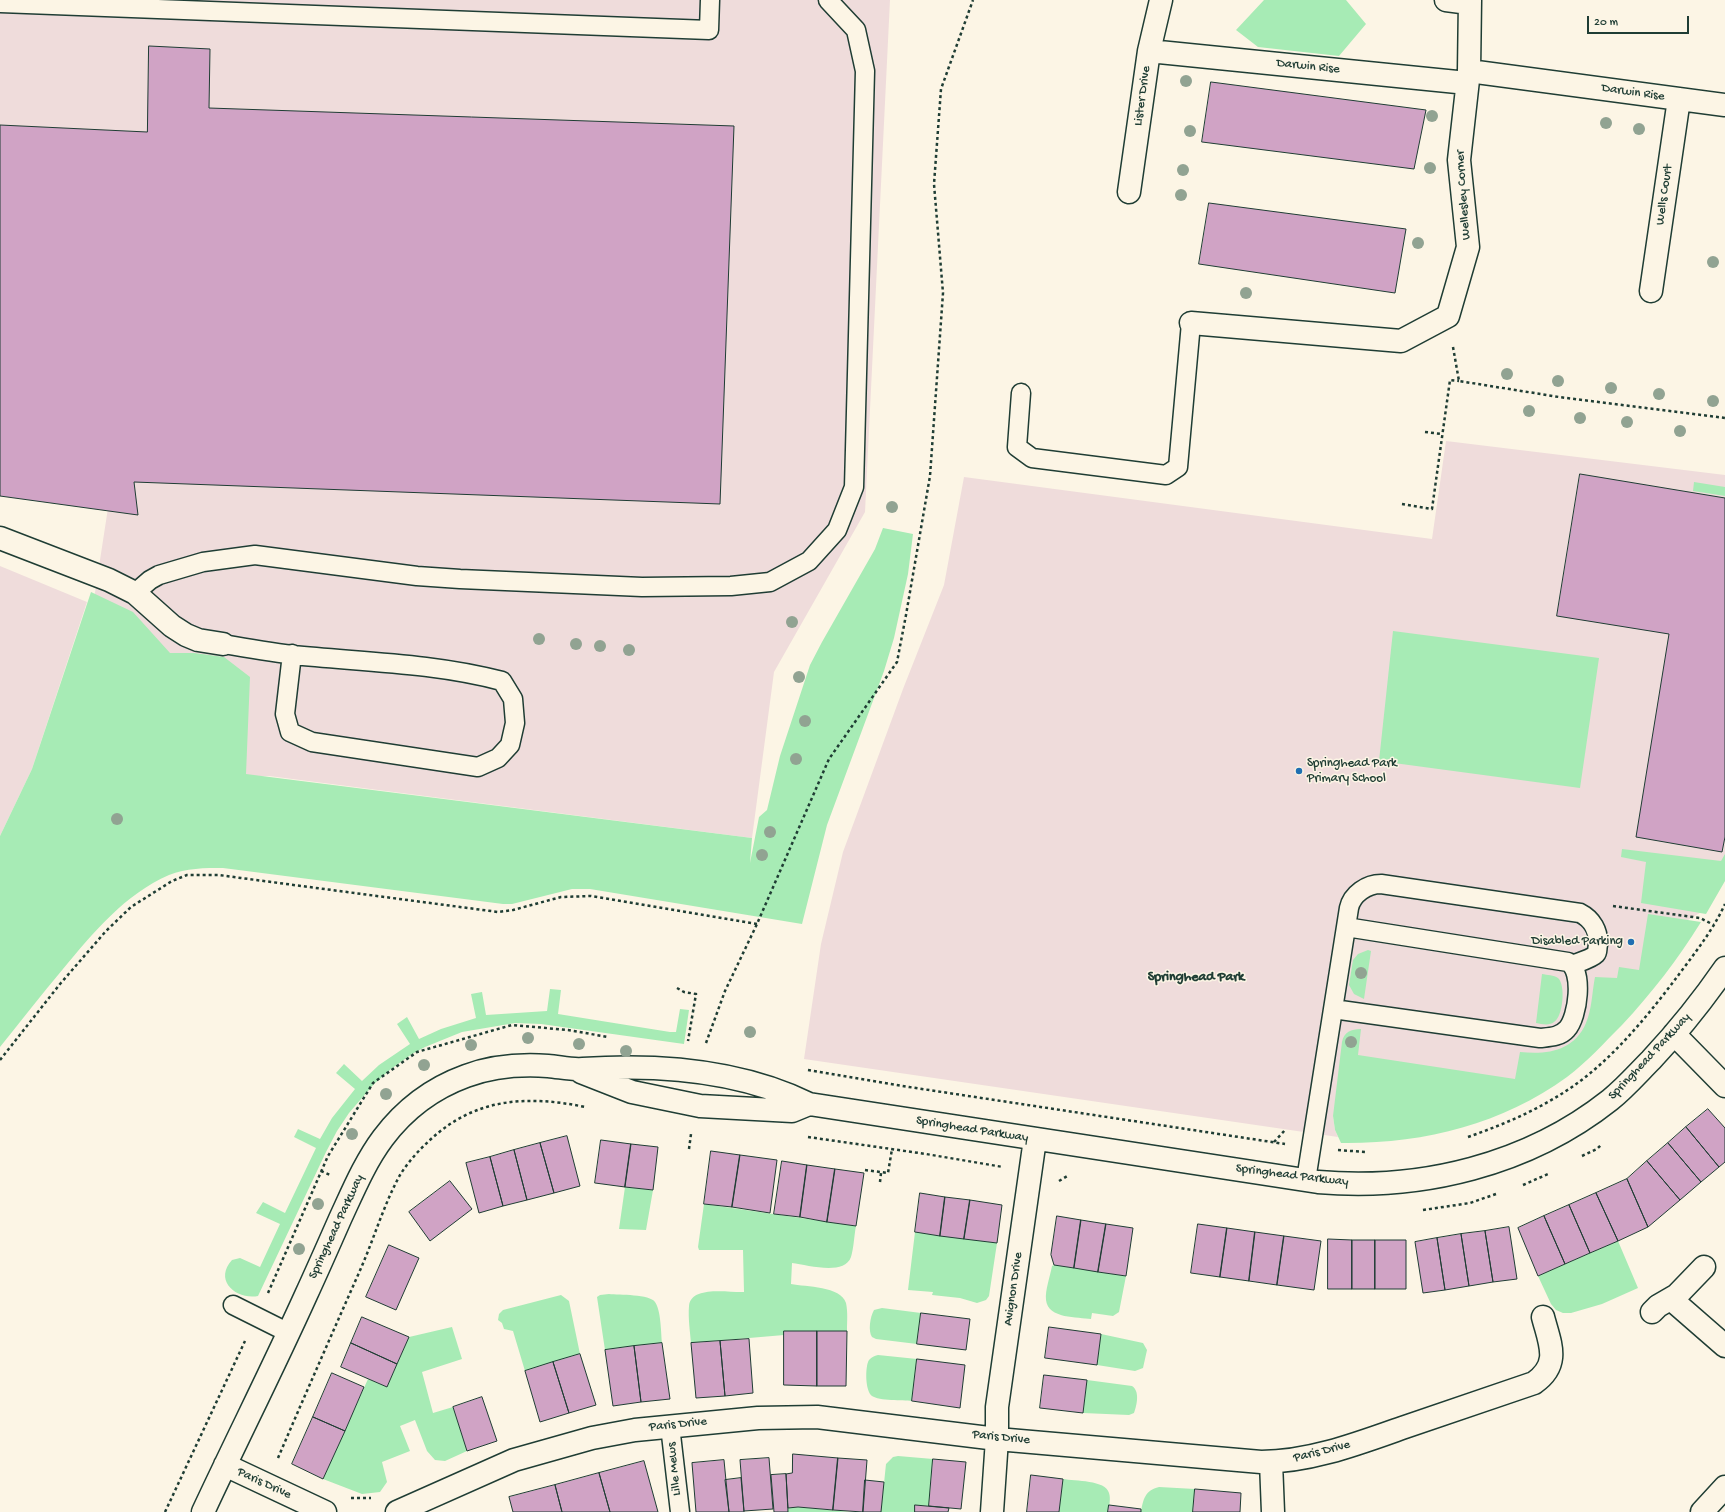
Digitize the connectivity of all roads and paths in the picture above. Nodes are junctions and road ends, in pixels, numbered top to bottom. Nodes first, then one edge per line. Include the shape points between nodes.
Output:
1 (710, 0) edge
2 (828, 0) edge
3 (973, 0) edge
4 (1161, 0) edge
5 (1446, 0) edge
6 (1469, 2) edge
7 (0, 4) edge
8 (1149, 51) junction
9 (1468, 77) junction
10 (1679, 99) junction
11 (1725, 105) edge
12 (1129, 192) dead end
13 (1651, 291) dead end
14 (1448, 316) junction
15 (1191, 323) joint
16 (1459, 381) junction
17 (1021, 393) dead end
18 (1725, 418) edge
19 (1425, 432) dead end
20 (1442, 434) junction
21 (1402, 504) dead end
22 (0, 538) edge
23 (135, 594) junction
24 (223, 644) joint
25 (292, 654) junction
26 (1611, 906) dead end
27 (757, 924) junction
28 (1714, 925) dead end
29 (1346, 926) junction
30 (1572, 965) junction
31 (1725, 968) edge
32 (676, 988) dead end
33 (1333, 1009) junction
34 (1674, 1034) junction
35 (688, 1042) dead end
36 (706, 1045) dead end
37 (0, 1060) edge
38 (574, 1070) junction
39 (1725, 1086) edge
40 (809, 1104) junction
41 (591, 1108) dead end
42 (692, 1128) dead end
43 (803, 1137) dead end
44 (1607, 1139) dead end
45 (1035, 1140) junction
46 (689, 1149) dead end
47 (892, 1149) junction
48 (1576, 1159) dead end
49 (865, 1170) dead end
50 (1030, 1170) junction
51 (881, 1173) junction
52 (1549, 1174) dead end
53 (1306, 1180) junction
54 (880, 1182) dead end
55 (1055, 1184) dead end
56 (1520, 1186) dead end
57 (1499, 1193) dead end
58 (1417, 1211) dead end
59 (1704, 1267) dead end
60 (1671, 1299) junction
61 (233, 1305) dead end
62 (1652, 1312) dead end
63 (1543, 1317) dead end
64 (289, 1333) junction
65 (1725, 1346) edge
66 (670, 1426) junction
67 (997, 1439) junction
68 (1271, 1462) junction
69 (225, 1465) junction
70 (267, 1486) junction
71 (1725, 1487) edge
72 (203, 1512) edge
73 (325, 1512) edge
74 (397, 1512) edge
75 (680, 1512) edge
76 (992, 1512) edge
77 (1273, 1512) edge
78 (1702, 1512) edge

1 - 7 lane via 709,30
2 - 23 lane via 856,30 865,71 854,487 837,530 809,561 770,582 731,586 650,587 417,576 255,555 203,562 159,575
3 - 27 path via 941,90 934,184 943,293 930,476 897,662 829,759
4 - 8 street, Lister Drive
5 - 6 street
6 - 9 street, Wellesley Corner
8 - 9 street, Darwin Rise
8 - 12 street, Lister Drive
9 - 10 street, Darwin Rise
9 - 14 street, Wellesley Corner via 1459,160 1468,247
10 - 11 street, Darwin Rise
10 - 13 street, Wells Court
14 - 15 street via 1400,341
14 - 16 path
15 - 17 lane via 1178,467 1166,475 1032,458 1017,447
16 - 18 path
16 - 20 path via 1450,380
19 - 20 path
20 - 21 path via 1432,509
22 - 23 street via 109,580
23 - 24 street via 186,635 198,640
24 - 25 lane
25 - 25 lane via 417,665 472,673 502,681 513,699 515,723 510,745 498,758 478,767 312,742 290,732 285,714
26 - 28 path via 1700,918
27 - 36 path via 725,991
27 - 37 path via 602,896 561,897 498,912 234,877 187,875 143,898 122,915 60,984
29 - 30 lane via 1564,961
29 - 30 lane via 1351,901 1366,887 1376,884 1577,912 1592,922 1598,941 1596,953
29 - 33 lane
30 - 33 lane via 1578,981 1574,1017 1566,1030 1549,1037 1533,1037
31 - 34 street, Springhead Parkway
32 - 35 path via 696,994
33 - 53 lane
34 - 39 street
34 - 53 street, Springhead Parkway via 1611,1100 1564,1131 1518,1153 1481,1167 1425,1180 1343,1184
38 - 40 street, Springhead Parkway via 614,1067 707,1073 750,1082 786,1093
38 - 40 street, Springhead Parkway via 632,1092 700,1106 792,1111
38 - 64 street, Springhead Parkway via 516,1065 474,1073 420,1100 396,1121 361,1174
40 - 45 street, Springhead Parkway
41 - 70 path via 547,1101 496,1104 479,1109 450,1124 416,1154 401,1174 387,1203 360,1272
42 - 46 path
43 - 47 path
44 - 48 path via 1597,1149
45 - 50 street, Avignon Drive
45 - 53 street, Springhead Parkway
47 - 50 path
47 - 51 path via 889,1172
49 - 51 path
50 - 55 path via 1069,1175
50 - 67 street, Avignon Drive via 997,1407
51 - 54 path
52 - 56 path
57 - 58 path via 1470,1203
59 - 60 street
60 - 62 street
60 - 65 street
61 - 64 lane
63 - 68 street, Paris Drive via 1552,1358 1543,1376 1534,1383 1348,1446 1294,1460
64 - 69 street, Springhead Parkway
66 - 67 street, Paris Drive via 758,1418 817,1417
66 - 74 street, Paris Drive via 607,1435 523,1457
66 - 75 lane, Lille Mews
67 - 68 street, Paris Drive
67 - 76 street, Avignon Drive
68 - 77 street
69 - 70 street, Paris Drive
69 - 72 street, Springhead Parkway
70 - 73 street, Paris Drive
71 - 78 street

